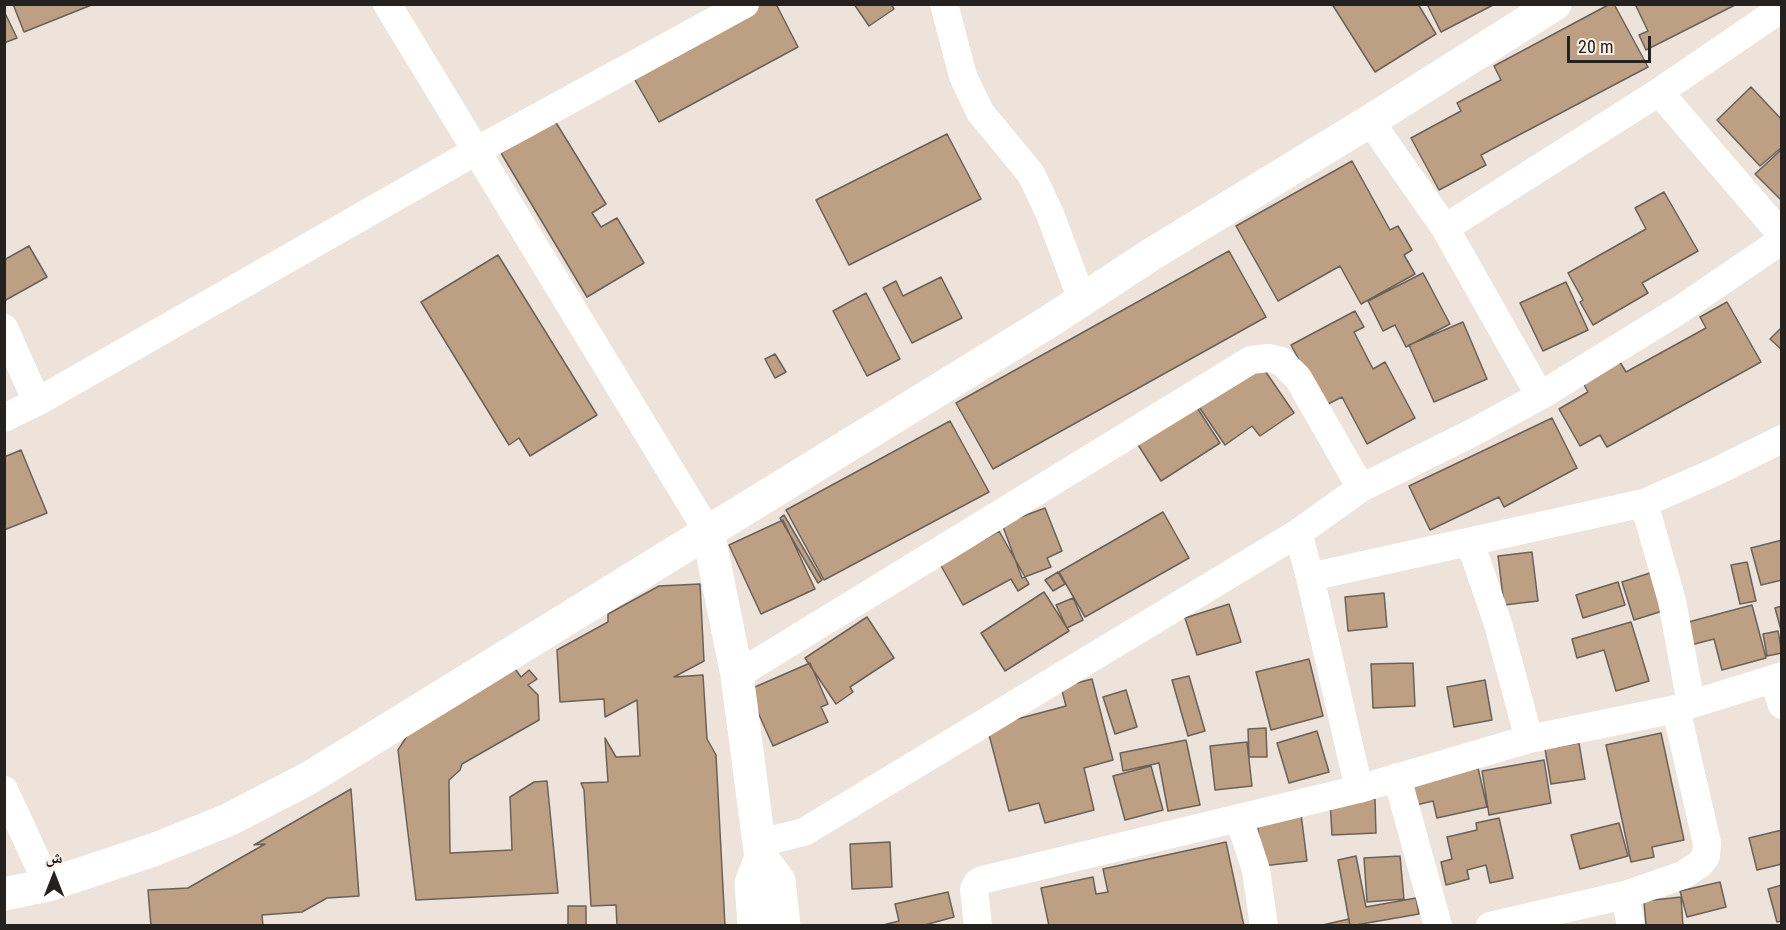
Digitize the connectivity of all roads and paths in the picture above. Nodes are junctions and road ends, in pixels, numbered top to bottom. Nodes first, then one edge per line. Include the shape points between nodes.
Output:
1 (387, 4) edge
2 (746, 4) edge
3 (944, 4) edge
4 (1554, 4) edge
5 (1782, 8) edge
6 (1659, 92) junction
7 (1370, 121) junction
8 (476, 151) junction
9 (1445, 228) junction
10 (1782, 235) edge
11 (1782, 240) edge
12 (1082, 300) junction
13 (4, 328) edge
14 (1540, 396) junction
15 (37, 402) junction
16 (4, 418) edge
17 (1782, 439) edge
18 (1361, 488) junction
19 (1644, 503) junction
20 (708, 532) junction
21 (1298, 533) junction
22 (1470, 542) junction
23 (1310, 577) junction
24 (737, 675) junction
25 (1779, 687) edge
26 (1683, 706) junction
27 (1529, 739) junction
28 (1397, 777) junction
29 (1359, 789) junction
30 (4, 790) edge
31 (1239, 818) junction
32 (760, 850) junction
33 (48, 885) junction
34 (4, 894) edge
35 (1625, 895) junction
36 (754, 926) edge
37 (784, 926) edge
38 (978, 926) edge
39 (1264, 926) edge
40 (1438, 926) edge
41 (1490, 926) edge
42 (1631, 926) edge

1 - 8 street
2 - 8 street
3 - 12 street via 963,76 980,112 1031,174
4 - 7 main road
5 - 6 street
6 - 9 street
6 - 10 street
7 - 9 street
7 - 12 main road
8 - 15 street
8 - 20 street
9 - 14 street
11 - 14 street via 1678,311
12 - 20 main road
13 - 15 street
14 - 18 street
15 - 16 street
17 - 19 street
18 - 21 street
18 - 24 street via 1298,378 1281,361 1251,360
19 - 22 street
19 - 26 street via 1672,601
20 - 24 main road
20 - 33 main road via 309,778 228,820
21 - 23 street
21 - 32 street via 804,832
22 - 23 street
22 - 27 street via 1498,624
23 - 29 street
24 - 32 main road
25 - 26 street
26 - 27 street
26 - 35 street via 1706,856 1683,875
27 - 28 street
28 - 29 street
28 - 40 street
29 - 31 street
30 - 33 street
31 - 38 street via 982,880 974,889
31 - 39 street via 1256,870
32 - 36 main road via 751,883
32 - 37 main road via 779,881
33 - 34 main road
35 - 41 street
35 - 42 street

